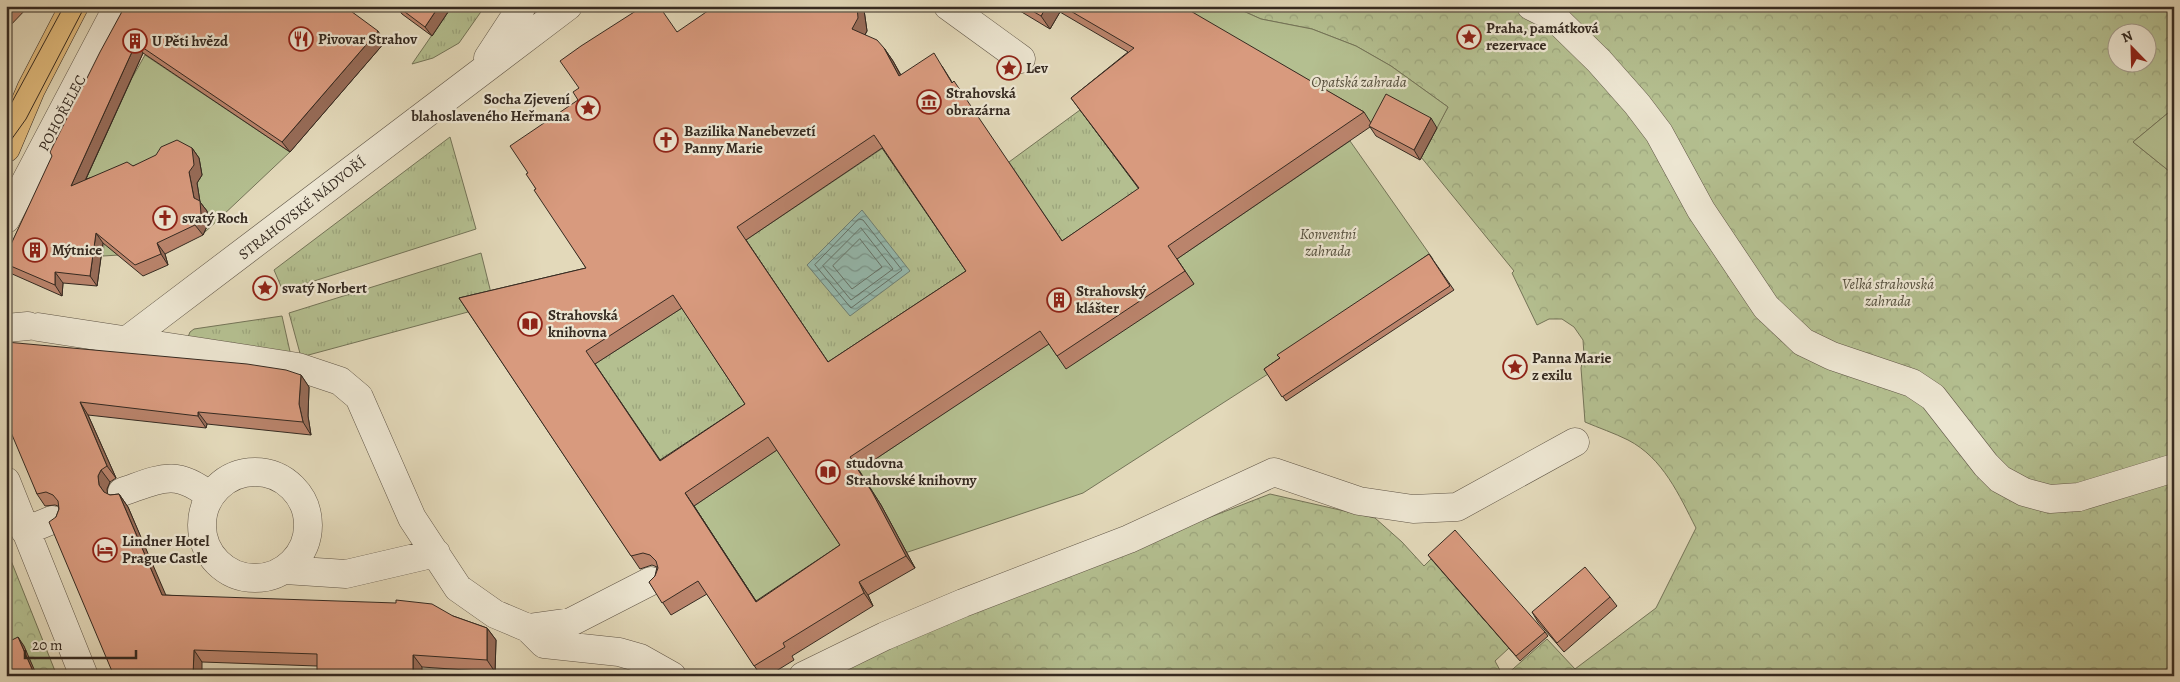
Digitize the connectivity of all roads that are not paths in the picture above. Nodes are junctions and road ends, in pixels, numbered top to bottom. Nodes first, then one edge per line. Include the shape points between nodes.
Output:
1 (74, 6) edge
2 (118, 6) edge
3 (522, 6) edge
4 (568, 6) edge
5 (948, 6) edge
6 (1531, 6) edge
7 (1021, 59) dead end
8 (478, 74) junction
9 (31, 90) junction
10 (6, 117) edge
11 (6, 148) edge
12 (6, 219) edge
13 (24, 327) edge
14 (126, 341) junction
15 (1575, 442) dead end
16 (2174, 468) edge
17 (6, 481) edge
18 (122, 492) dead end
19 (210, 496) junction
20 (52, 520) edge
21 (25, 531) junction
22 (436, 553) junction
23 (285, 570) junction
24 (651, 581) edge
25 (528, 628) junction
26 (84, 676) edge
27 (672, 676) edge
28 (803, 676) edge

1 - 9 main road
2 - 12 street, POHOŘELEC
3 - 8 street, STRAHOVSKÉ NÁDVOŘÍ
4 - 8 street, STRAHOVSKÉ NÁDVOŘÍ
5 - 7 street
6 - 16 street via 1555,18 1637,104 1659,133 1701,210 1766,307 1803,342 1832,356 1919,387 1933,397 1986,465 2000,479 2024,492 2050,499 2078,497
8 - 14 street, STRAHOVSKÉ NÁDVOŘÍ
9 - 10 main road
9 - 11 main road
13 - 14 street
14 - 22 street via 298,367 340,381 359,397 412,518
15 - 28 street via 1457,507 1413,508 1359,500 1274,472 1129,539 885,636
17 - 21 street
18 - 19 street via 160,478 180,478
19 - 23 street via 201,523 208,551 217,563 242,577 271,576
19 - 23 street via 232,476 246,472 275,475 288,482 305,505 308,534 304,548
20 - 21 street
21 - 26 street
22 - 23 street via 346,574
22 - 25 street via 458,588 495,614
24 - 25 street via 571,622
25 - 27 street via 544,644 619,652 640,658

